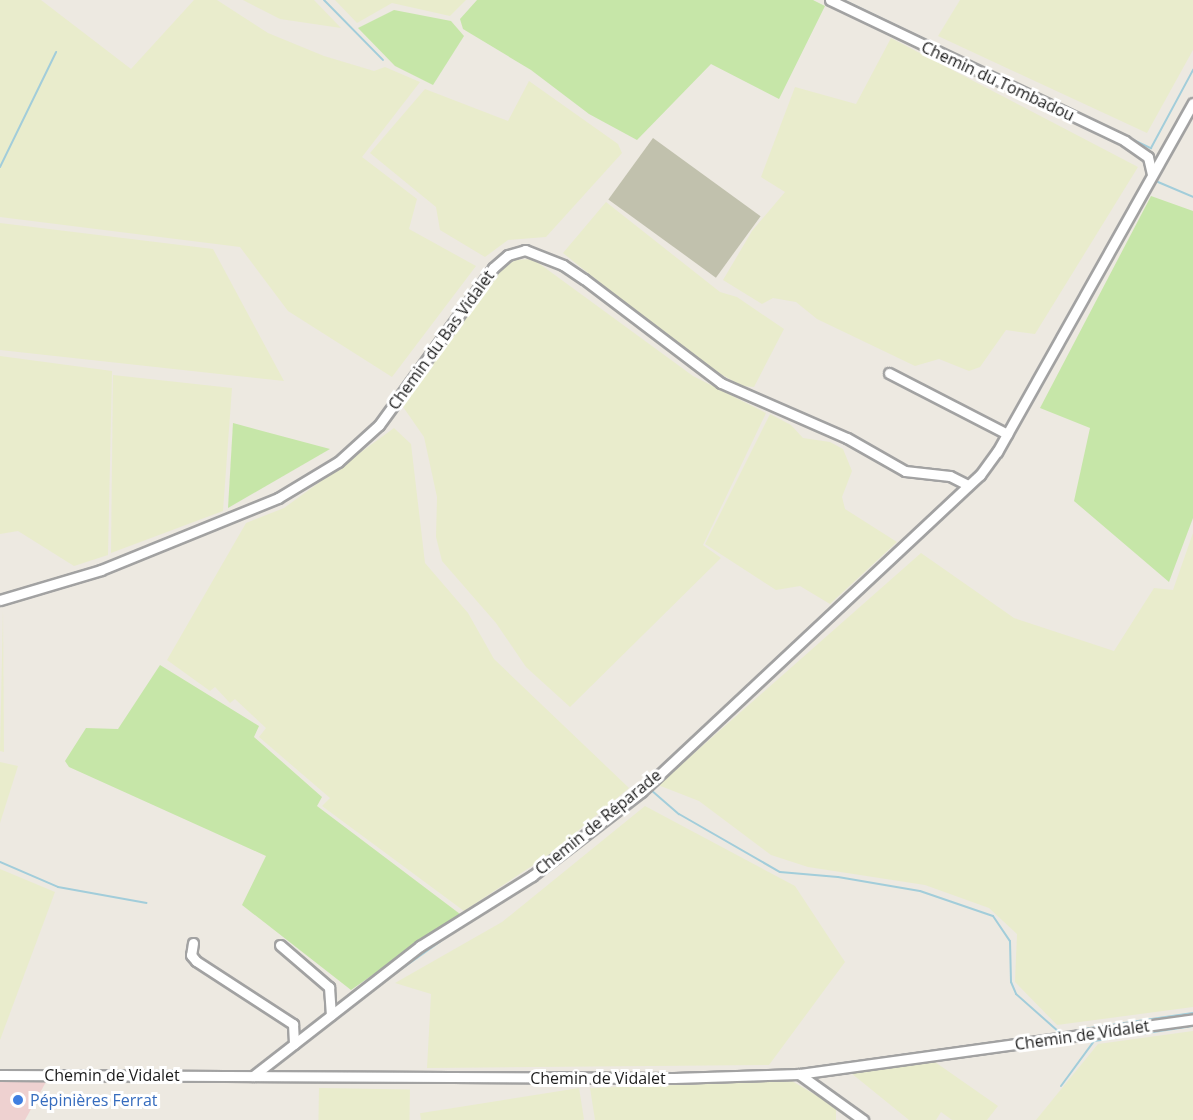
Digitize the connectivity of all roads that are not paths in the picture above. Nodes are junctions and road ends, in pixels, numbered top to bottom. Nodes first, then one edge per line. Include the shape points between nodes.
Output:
1 (833, 1) edge
2 (1193, 103) edge
3 (1152, 175) junction
4 (889, 374) dead end
5 (1007, 434) junction
6 (968, 485) junction
7 (0, 600) edge
8 (193, 943) dead end
9 (279, 945) dead end
10 (331, 1015) junction
11 (1193, 1019) edge
12 (294, 1044) junction
13 (0, 1074) edge
14 (799, 1074) junction
15 (253, 1076) junction
16 (863, 1120) edge

1 - 3 street, Chemin du Tombadou via 1125,141 1148,157
2 - 3 street, Chemin de Réparade
3 - 5 street, Chemin de Réparade
4 - 5 street
5 - 6 street, Chemin de Réparade
6 - 7 street, Chemin du Bas Vidalet via 950,476 905,471 847,438 722,383 584,279 525,250 508,255 493,268 379,425 338,462 267,502 101,570
6 - 10 street, Chemin de Réparade via 641,792 532,876 420,946
8 - 12 street via 191,955 196,961 293,1024
9 - 10 street via 329,987
10 - 12 street, Chemin de Réparade
11 - 14 street, Chemin de Vidalet
12 - 15 street, Chemin de Réparade
13 - 15 street, Chemin de Vidalet
14 - 15 street, Chemin de Vidalet via 674,1078
14 - 16 street

